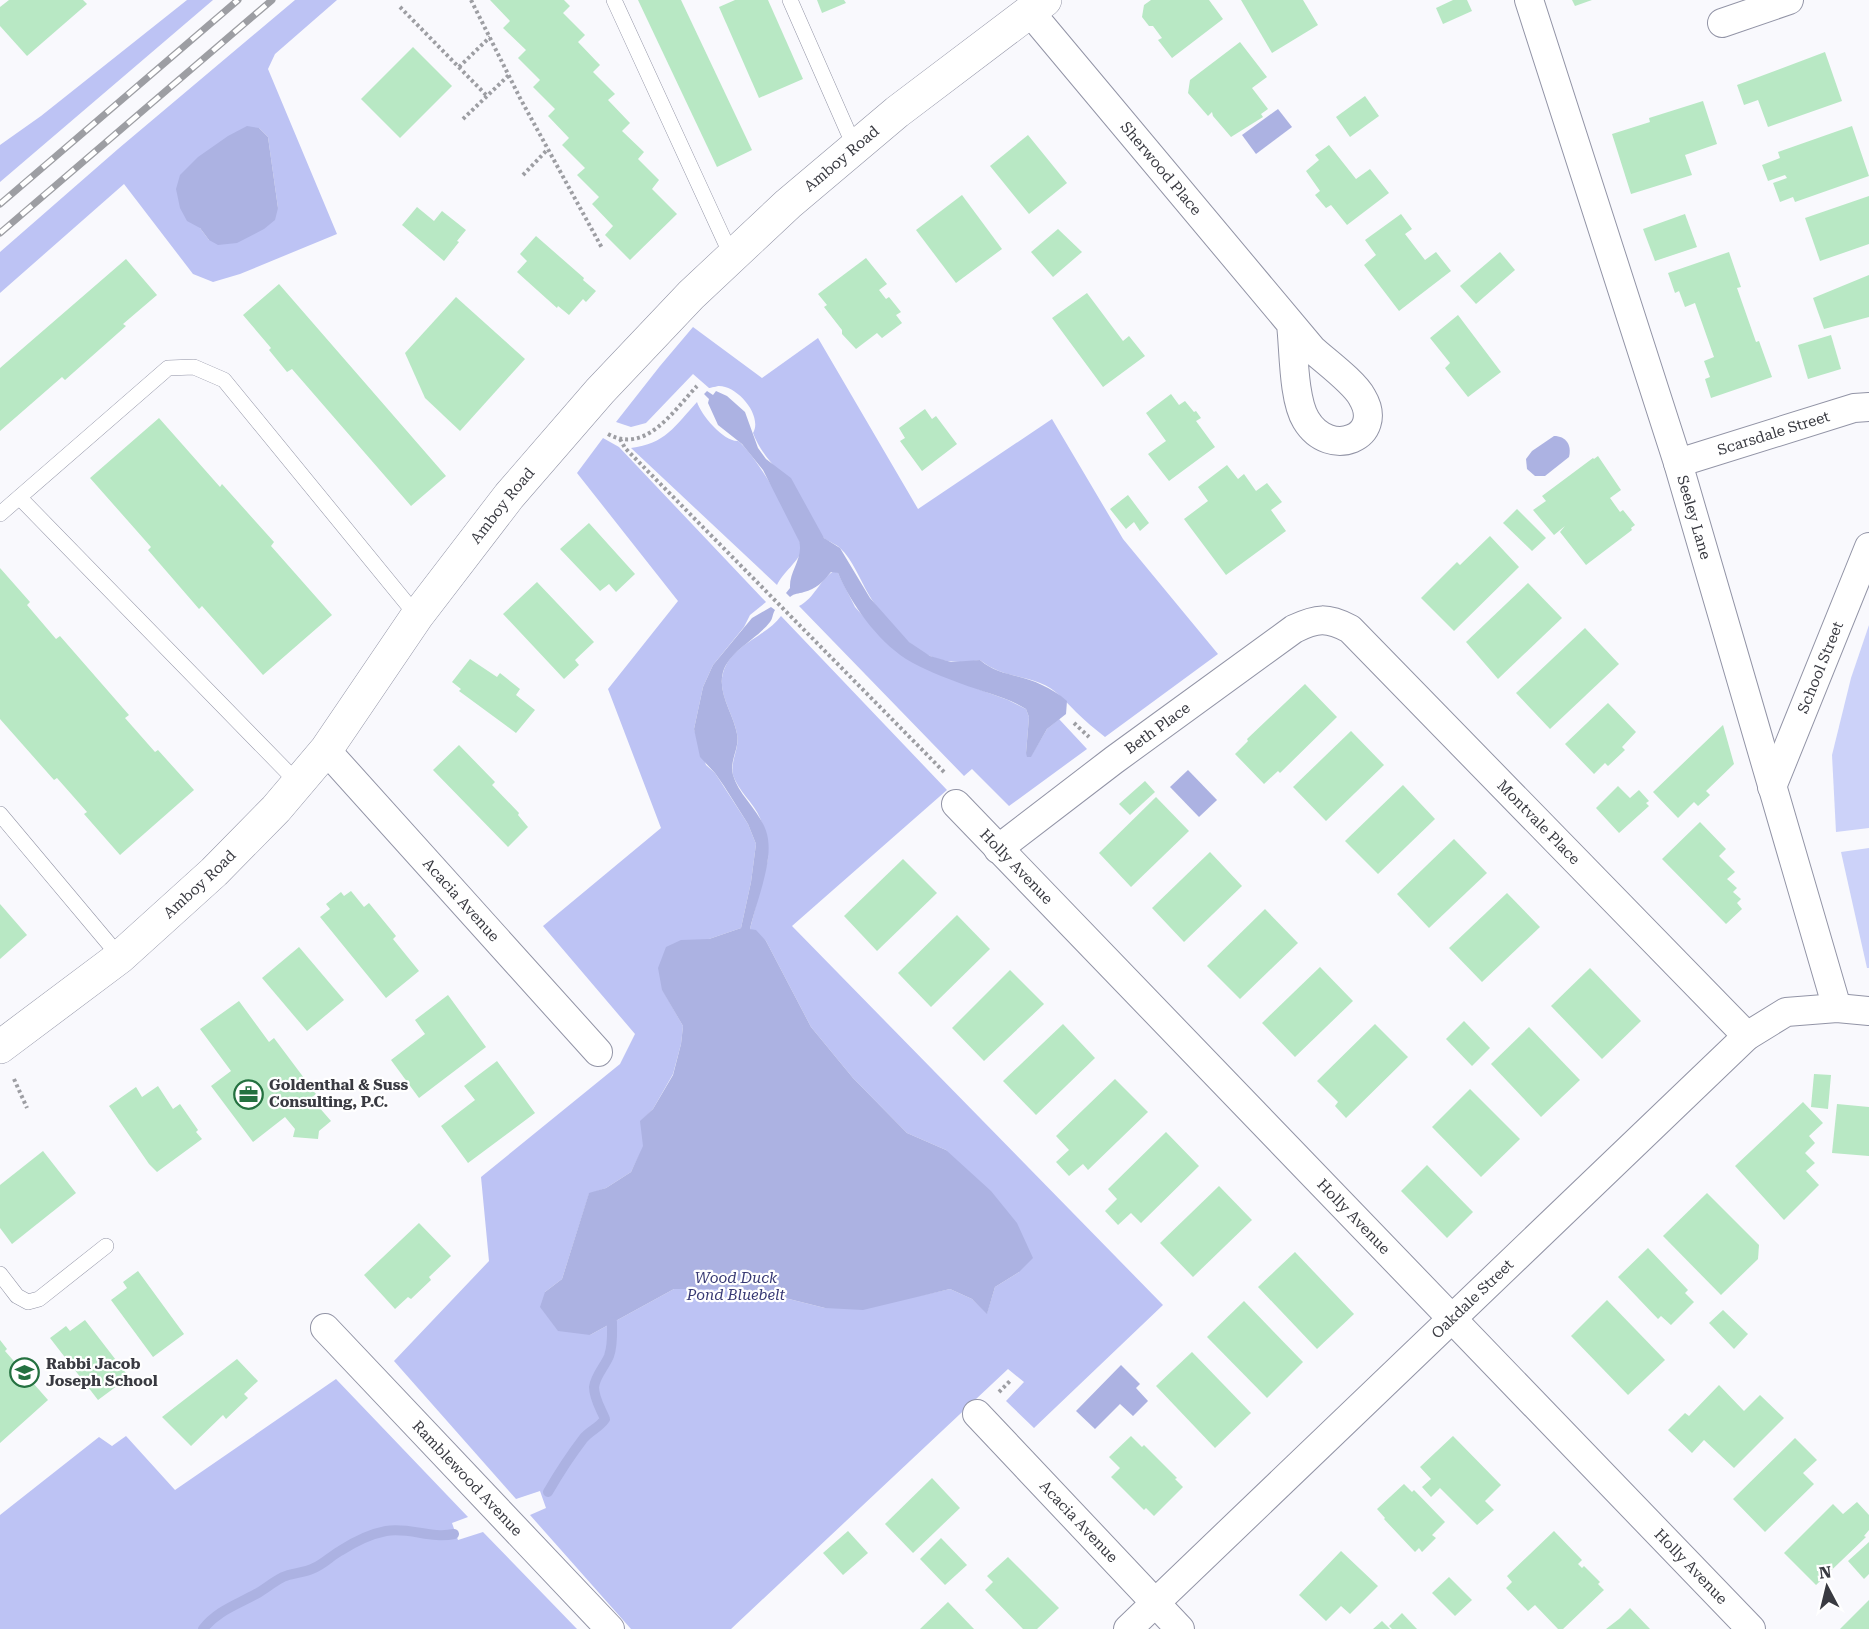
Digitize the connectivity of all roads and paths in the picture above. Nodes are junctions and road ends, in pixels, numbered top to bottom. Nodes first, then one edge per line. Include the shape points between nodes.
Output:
1 (471, 0) edge
2 (614, 0) edge
3 (790, 0) edge
4 (1529, 0) edge
5 (1790, 0) edge
6 (1037, 6) edge
7 (400, 7) dead end
8 (1722, 23) dead end
9 (490, 37) junction
10 (459, 68) junction
11 (509, 75) junction
12 (487, 96) junction
13 (463, 120) dead end
14 (855, 148) junction
15 (548, 149) junction
16 (523, 175) dead end
17 (602, 248) dead end
18 (732, 257) junction
19 (1291, 324) dead end
20 (697, 386) dead end
21 (1869, 407) edge
22 (602, 430) dead end
23 (620, 439) junction
24 (1678, 463) junction
25 (20, 498) junction
26 (0, 514) edge
27 (1869, 547) edge
28 (417, 616) junction
29 (1323, 619) joint
30 (1074, 723) dead end
31 (1096, 744) dead end
32 (326, 750) junction
33 (948, 776) dead end
34 (298, 783) junction
35 (1772, 787) junction
36 (956, 804) dead end
37 (0, 814) edge
38 (998, 849) junction
39 (120, 957) junction
40 (1837, 1008) junction
41 (1869, 1011) edge
42 (1747, 1036) junction
43 (598, 1052) dead end
44 (5, 1060) edge
45 (27, 1108) dead end
46 (106, 1246) dead end
47 (0, 1274) edge
48 (1452, 1319) junction
49 (325, 1328) dead end
50 (1011, 1380) dead end
51 (986, 1405) joint
52 (1155, 1603) junction
53 (610, 1629) edge
54 (1128, 1629) edge
55 (1180, 1629) edge
56 (1751, 1629) edge

1 - 9 path
2 - 18 lane
3 - 14 lane
4 - 24 street, Seeley Lane
5 - 8 street
6 - 14 main road, Amboy Road
6 - 19 street, Sherwood Place
7 - 10 path
9 - 10 path
9 - 11 path
10 - 12 path
11 - 12 path
11 - 15 path
12 - 13 path
14 - 18 main road, Amboy Road
15 - 16 path
15 - 17 path
18 - 28 main road, Amboy Road via 600,391 509,496
20 - 23 path via 658,428 641,437
21 - 24 street, Scarsdale Street via 1854,408
22 - 23 path
23 - 33 path
24 - 35 street, Seeley Lane
25 - 26 lane
25 - 28 lane via 168,368 194,367 224,380
25 - 34 lane
27 - 35 street, School Street
28 - 32 main road, Amboy Road
29 - 38 street, Beth Place via 1294,629
29 - 42 street, Montvale Place via 1350,629
30 - 31 path
32 - 34 main road, Amboy Road
32 - 43 street, Acacia Avenue
34 - 39 main road, Amboy Road via 214,872
35 - 40 street, Seeley Lane
36 - 38 street, Holly Avenue
37 - 39 lane
38 - 48 street, Holly Avenue
39 - 44 main road, Amboy Road
40 - 41 street
40 - 42 street, Oakdale Street via 1786,1012
42 - 48 street, Oakdale Street
44 - 45 path
46 - 47 lane via 39,1299 28,1302 17,1296
48 - 52 street, Oakdale Street
48 - 56 street, Holly Avenue
49 - 53 street, Ramblewood Avenue
50 - 51 path
51 - 52 street, Acacia Avenue
52 - 54 street, Oakdale Street
52 - 55 street, Acacia Avenue

